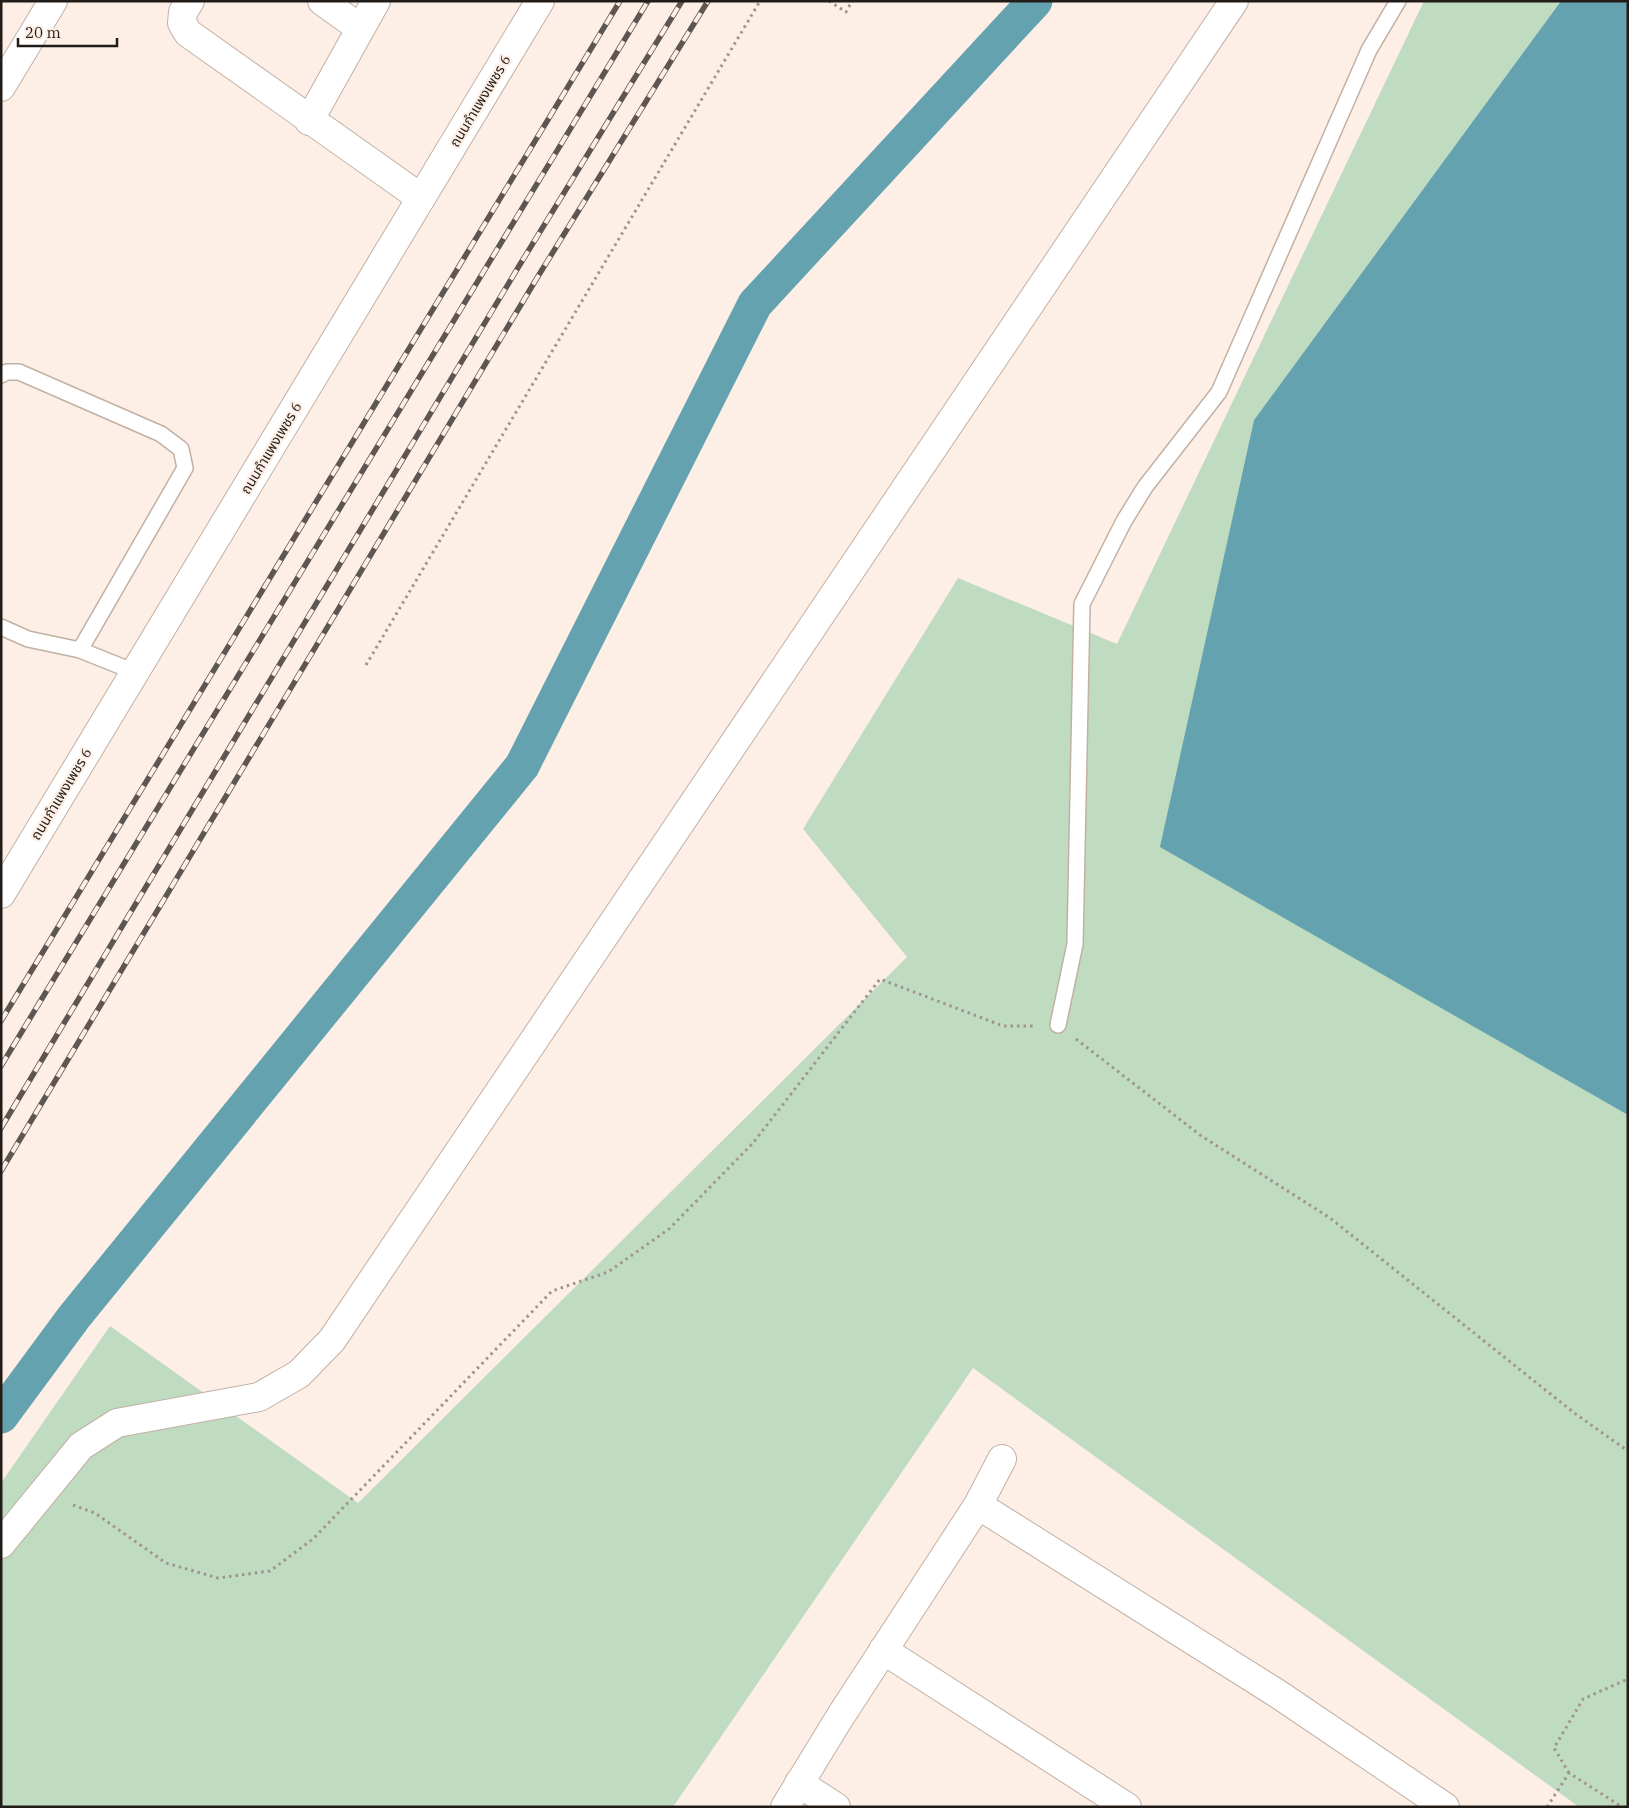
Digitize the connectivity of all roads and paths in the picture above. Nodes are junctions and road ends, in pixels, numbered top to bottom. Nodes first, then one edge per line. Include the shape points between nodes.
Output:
1 (53, 1) edge
2 (190, 1) edge
3 (322, 1) edge
4 (376, 1) edge
5 (540, 1) edge
6 (760, 1) edge
7 (828, 1) edge
8 (852, 1) edge
9 (1234, 1) edge
10 (1398, 1) edge
11 (360, 28) junction
12 (1, 87) edge
13 (310, 121) junction
14 (421, 198) junction
15 (1, 375) edge
16 (1, 627) edge
17 (80, 650) junction
18 (366, 666) dead end
19 (135, 672) junction
20 (1, 894) edge
21 (1058, 1025) junction
22 (1628, 1451) edge
23 (1002, 1460) dead end
24 (43, 1494) junction
25 (978, 1505) junction
26 (1, 1544) edge
27 (883, 1650) junction
28 (1628, 1679) edge
29 (1569, 1773) junction
30 (800, 1783) junction
31 (785, 1807) edge
32 (836, 1807) edge
33 (1127, 1807) edge
34 (1444, 1807) edge
35 (1547, 1807) edge
36 (1622, 1807) edge

1 - 12 street
2 - 13 street via 183,12 182,23 188,33
3 - 11 street
4 - 11 street
5 - 14 street, ถนนกำแพงเพชร 6
6 - 18 path
7 - 8 path via 846,12
9 - 24 street via 332,1340 299,1374 259,1397 117,1423 81,1446
10 - 21 lane via 1369,50 1219,392 1145,487 1082,604 1076,944
11 - 13 street
13 - 14 street
14 - 19 street, ถนนกำแพงเพชร 6
15 - 17 lane via 19,372 161,434 180,449 185,468
16 - 17 lane via 28,639
17 - 19 lane
19 - 20 street, ถนนกำแพงเพชร 6
21 - 22 path via 1200,1135 1330,1218 1573,1412
21 - 24 path via 1003,1026 880,979 752,1143 668,1229 608,1272 552,1291 313,1538 270,1571 218,1578 166,1563 95,1512
23 - 25 street
24 - 26 street
25 - 27 street
25 - 34 street via 1278,1694
27 - 30 street
27 - 33 street
28 - 29 path via 1583,1699 1554,1748
29 - 35 path
29 - 36 path
30 - 31 street
30 - 32 street

